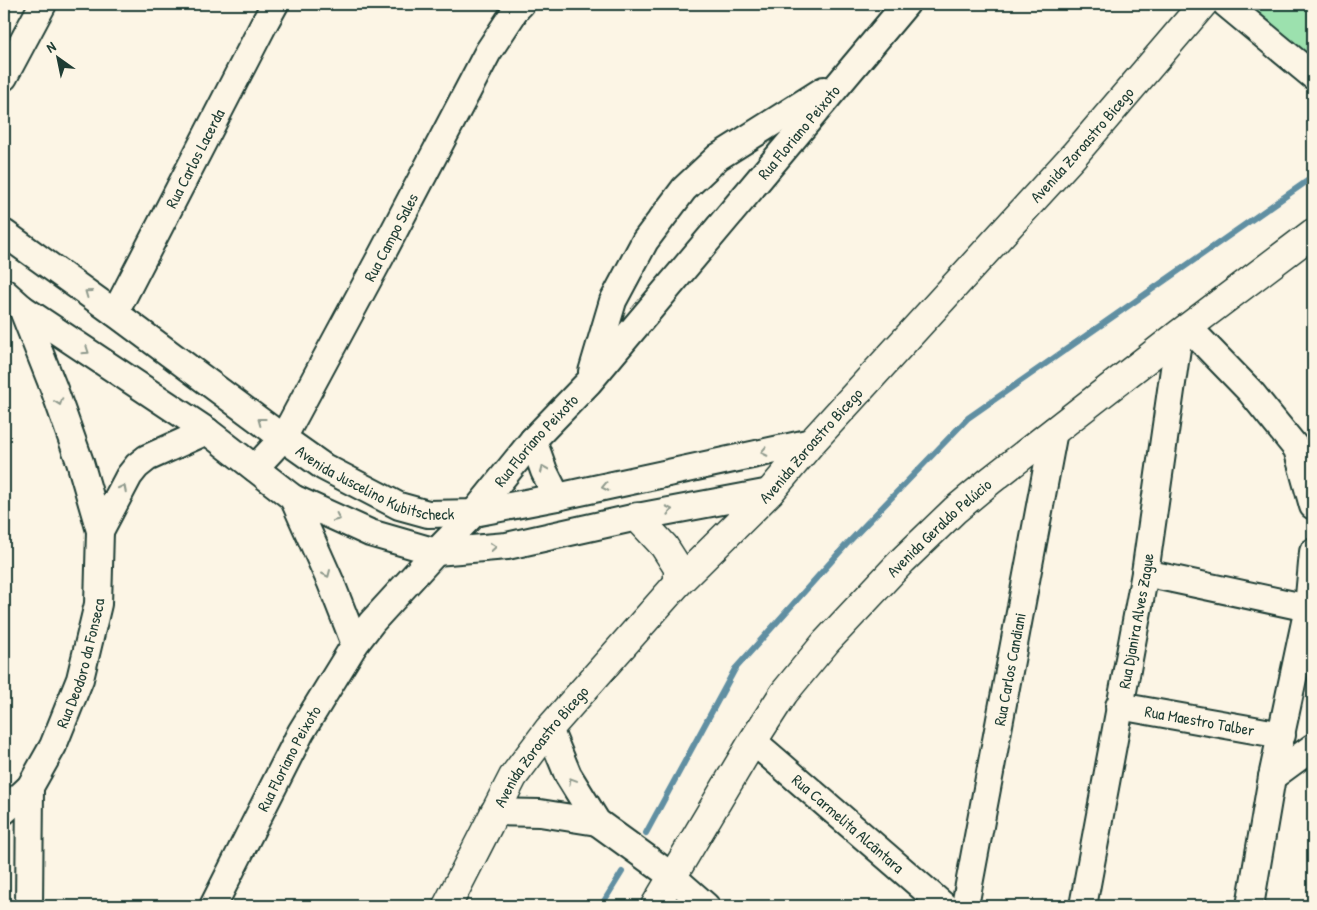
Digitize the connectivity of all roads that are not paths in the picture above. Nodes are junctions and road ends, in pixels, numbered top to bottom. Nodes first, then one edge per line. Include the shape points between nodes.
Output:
1 (42, 4) edge
2 (275, 4) edge
3 (521, 4) edge
4 (906, 4) edge
5 (1203, 4) edge
6 (1226, 4) edge
7 (1313, 76) edge
8 (4, 77) edge
9 (844, 78) junction
10 (4, 233) edge
11 (1313, 233) edge
12 (13, 300) edge
13 (115, 313) junction
14 (1184, 330) junction
15 (589, 382) junction
16 (1054, 431) junction
17 (207, 432) junction
18 (283, 438) junction
19 (532, 440) junction
20 (812, 442) junction
21 (255, 468) junction
22 (770, 492) junction
23 (558, 497) junction
24 (293, 498) junction
25 (1313, 506) edge
26 (474, 513) junction
27 (637, 517) junction
28 (100, 531) junction
29 (436, 552) junction
30 (1313, 552) edge
31 (1145, 573) junction
32 (678, 583) junction
33 (1308, 608) junction
34 (355, 644) junction
35 (1307, 655) edge
36 (1119, 706) junction
37 (549, 729) junction
38 (1282, 735) junction
39 (753, 741) junction
40 (1313, 747) edge
41 (1272, 777) junction
42 (30, 787) junction
43 (4, 811) edge
44 (494, 812) junction
45 (598, 822) junction
46 (673, 877) junction
47 (29, 906) edge
48 (213, 906) edge
49 (447, 906) edge
50 (655, 906) edge
51 (706, 906) edge
52 (944, 906) edge
53 (965, 906) edge
54 (1083, 906) edge
55 (1250, 906) edge

1 - 8 street
2 - 13 street, Rua Carlos Lacerda
3 - 18 street, Rua Campo Sales via 488,52
4 - 9 street, Rua Floriano Peixoto
5 - 20 street, Avenida Zoroastro Bicego via 1074,155
6 - 7 street
9 - 15 street, Rua Floriano Peixoto
9 - 15 street via 718,158 684,189 645,241 613,301
13 -> 10 street, Avenida Juscelino Kubitscheck
11 - 14 street, Avenida Geraldo Pelúcio
12 -> 17 street
12 -> 28 street, Rua Deodoro da Fonseca via 54,388
18 -> 13 street, Avenida Juscelino Kubitscheck
14 - 16 street, Avenida Geraldo Pelúcio
14 - 25 street via 1250,391 1297,448
14 - 31 street, Rua Djanira Alves Zague
15 - 19 street, Rua Floriano Peixoto
16 - 39 street, Avenida Geraldo Pelúcio via 990,480 902,560 826,642 790,686
16 - 53 street, Rua Carlos Candiani
17 - 21 street
28 -> 17 street, Rua Deodoro da Fonseca via 137,466 147,458
18 - 21 street, Rua Campo Sales
18 - 26 street, Avenida Juscelino Kubitscheck via 324,467 399,506 428,514
23 -> 19 street
19 - 26 street, Rua Floriano Peixoto
20 - 22 street, Avenida Zoroastro Bicego
20 -> 23 street, Avenida Juscelino Kubitscheck
21 - 24 street
27 -> 22 street
22 - 32 street, Avenida Zoroastro Bicego
23 - 26 street, Avenida Juscelino Kubitscheck
24 -> 29 street via 370,533
24 -> 34 street
26 - 29 street, Rua Floriano Peixoto
29 -> 27 street via 507,546
27 - 32 street via 664,546 678,568
28 - 42 street, Rua Deodoro da Fonseca via 98,604 80,679 53,746
29 - 34 street, Rua Floriano Peixoto
30 - 33 street
31 - 33 street
31 - 36 street, Rua Djanira Alves Zague
32 - 37 street, Avenida Zoroastro Bicego
33 - 35 street
34 - 48 street, Rua Floriano Peixoto via 301,732
35 - 38 street
36 - 38 street, Rua Maestro Talber
36 - 54 street, Rua Djanira Alves Zague
37 - 44 street, Avenida Zoroastro Bicego via 513,777
45 -> 37 street via 568,775
38 - 41 street
39 - 46 street, Avenida Geraldo Pelúcio
39 - 52 street, Rua Carmelita Alcântara
40 - 41 street
41 - 55 street
42 - 43 street, Rua Deodoro da Fonseca
42 - 47 street, Rua Deodoro da Fonseca
44 - 45 street via 540,813
44 - 49 street, Avenida Zoroastro Bicego
45 - 46 street
46 - 50 street, Avenida Geraldo Pelúcio
46 - 51 street

